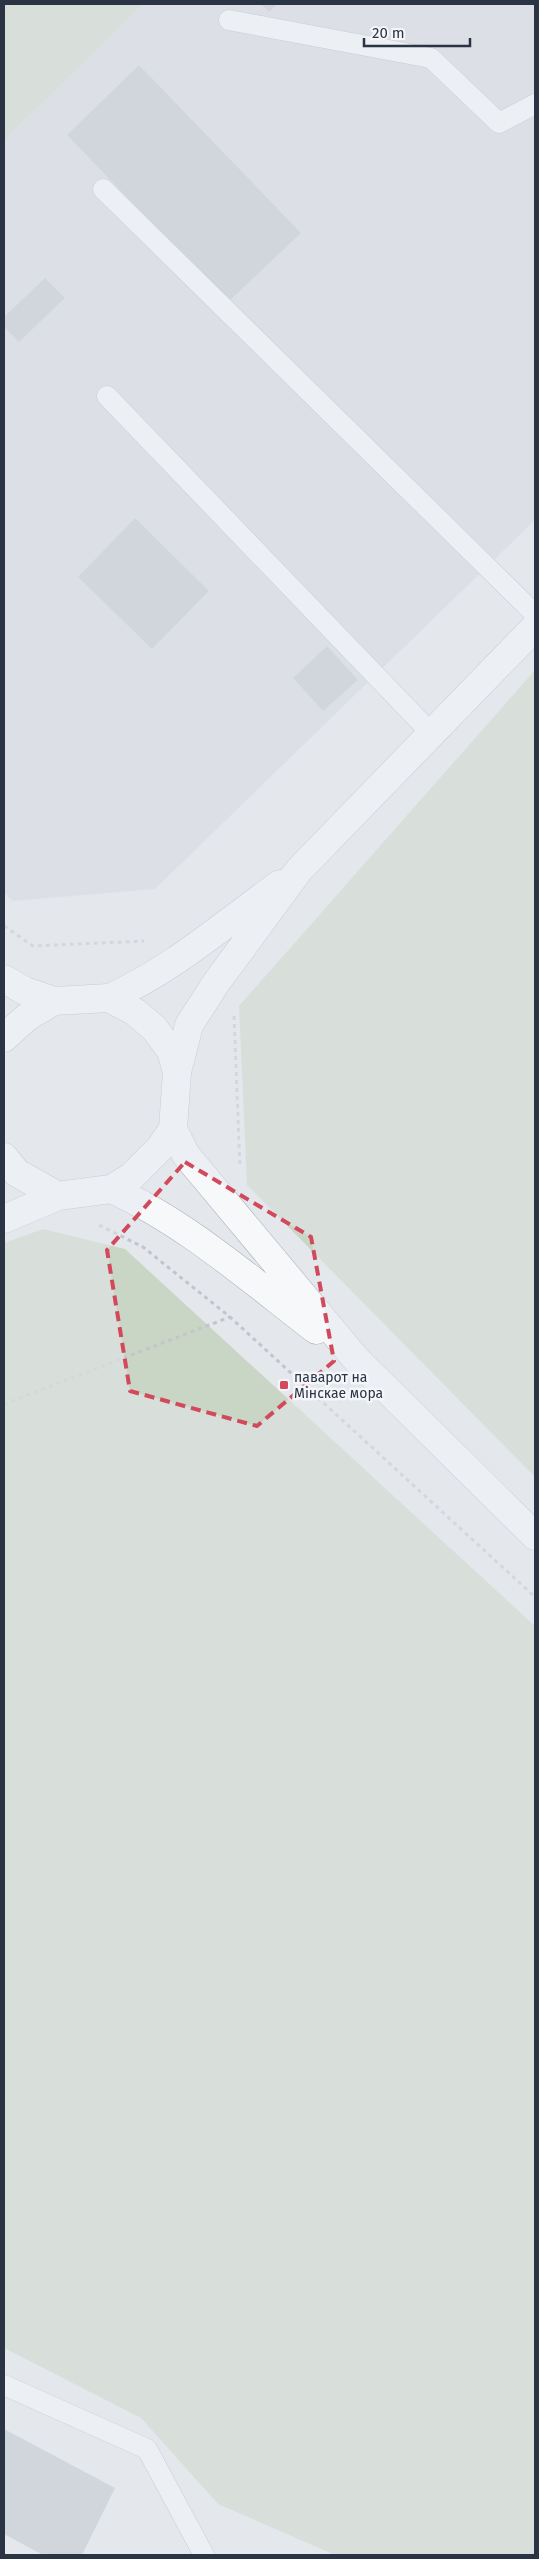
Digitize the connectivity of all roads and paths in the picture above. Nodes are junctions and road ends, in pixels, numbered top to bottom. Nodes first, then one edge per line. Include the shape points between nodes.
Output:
1 (229, 20) dead end
2 (535, 104) edge
3 (103, 189) dead end
4 (107, 396) dead end
5 (535, 614) edge
6 (535, 627) edge
7 (432, 734) junction
8 (299, 870) junction
9 (4, 926) edge
10 (152, 940) dead end
11 (4, 978) edge
12 (109, 998) junction
13 (54, 1001) junction
14 (234, 1006) dead end
15 (4, 1038) edge
16 (177, 1072) junction
17 (174, 1129) junction
18 (4, 1157) edge
19 (240, 1173) dead end
20 (111, 1189) junction
21 (58, 1196) junction
22 (4, 1218) edge
23 (93, 1224) dead end
24 (230, 1317) junction
25 (356, 1359) junction
26 (4, 1404) edge
27 (535, 1536) edge
28 (535, 1597) edge
29 (4, 2385) edge
30 (204, 2555) edge

1 - 2 lane via 431,58 499,123
3 - 5 lane
4 - 7 lane
6 - 7 street
7 - 8 street
8 - 12 street via 187,952 131,988
8 - 16 street via 189,1025
9 - 10 path via 33,946
11 - 13 street via 25,991
12 - 13 street
12 - 16 street via 135,1012 154,1028 171,1051
13 - 15 street via 27,1017
14 - 19 path
16 - 17 street
17 - 20 street via 131,1177
17 - 25 street via 186,1155
18 - 21 street via 16,1173
20 - 21 street
20 - 25 street via 135,1200 211,1250
21 - 22 street
23 - 24 path via 143,1247
24 - 26 path
24 - 28 path
25 - 27 street
29 - 30 lane via 147,2449

